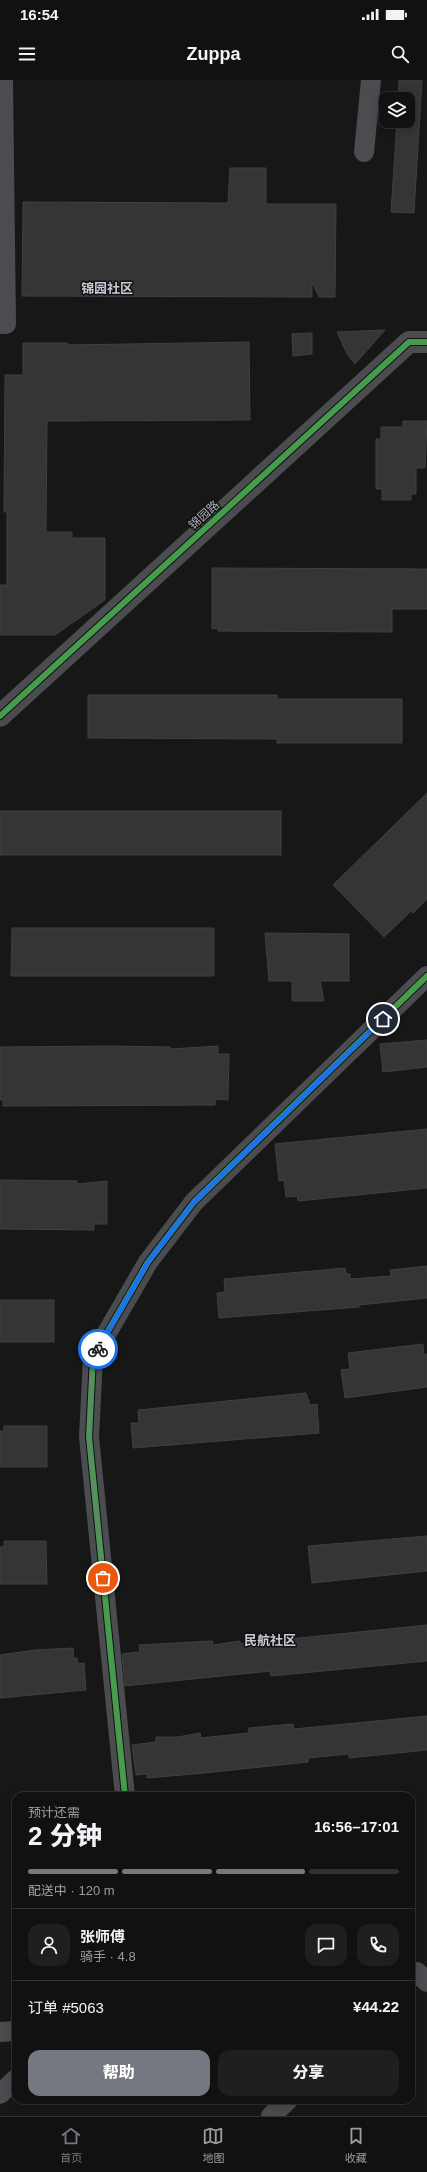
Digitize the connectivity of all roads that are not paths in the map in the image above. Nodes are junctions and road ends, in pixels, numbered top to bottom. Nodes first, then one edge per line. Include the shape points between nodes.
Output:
1 (4, 80) edge
2 (371, 80) edge
3 (364, 152) dead end
4 (0, 324) edge
5 (427, 342) edge
6 (0, 716) edge
7 (427, 976) edge
8 (125, 1792) edge
9 (415, 1974) edge
10 (427, 1982) edge
11 (12, 2031) edge
12 (0, 2032) edge
13 (12, 2083) edge
14 (0, 2094) edge
15 (284, 2104) edge
16 (272, 2116) edge

1 - 4 street via 6,324
2 - 3 street
5 - 6 street, 锦园路 via 409,342
7 - 8 street via 194,1202 148,1262 93,1357 89,1438
9 - 10 street via 417,1972
11 - 12 street
13 - 14 street
15 - 16 street

